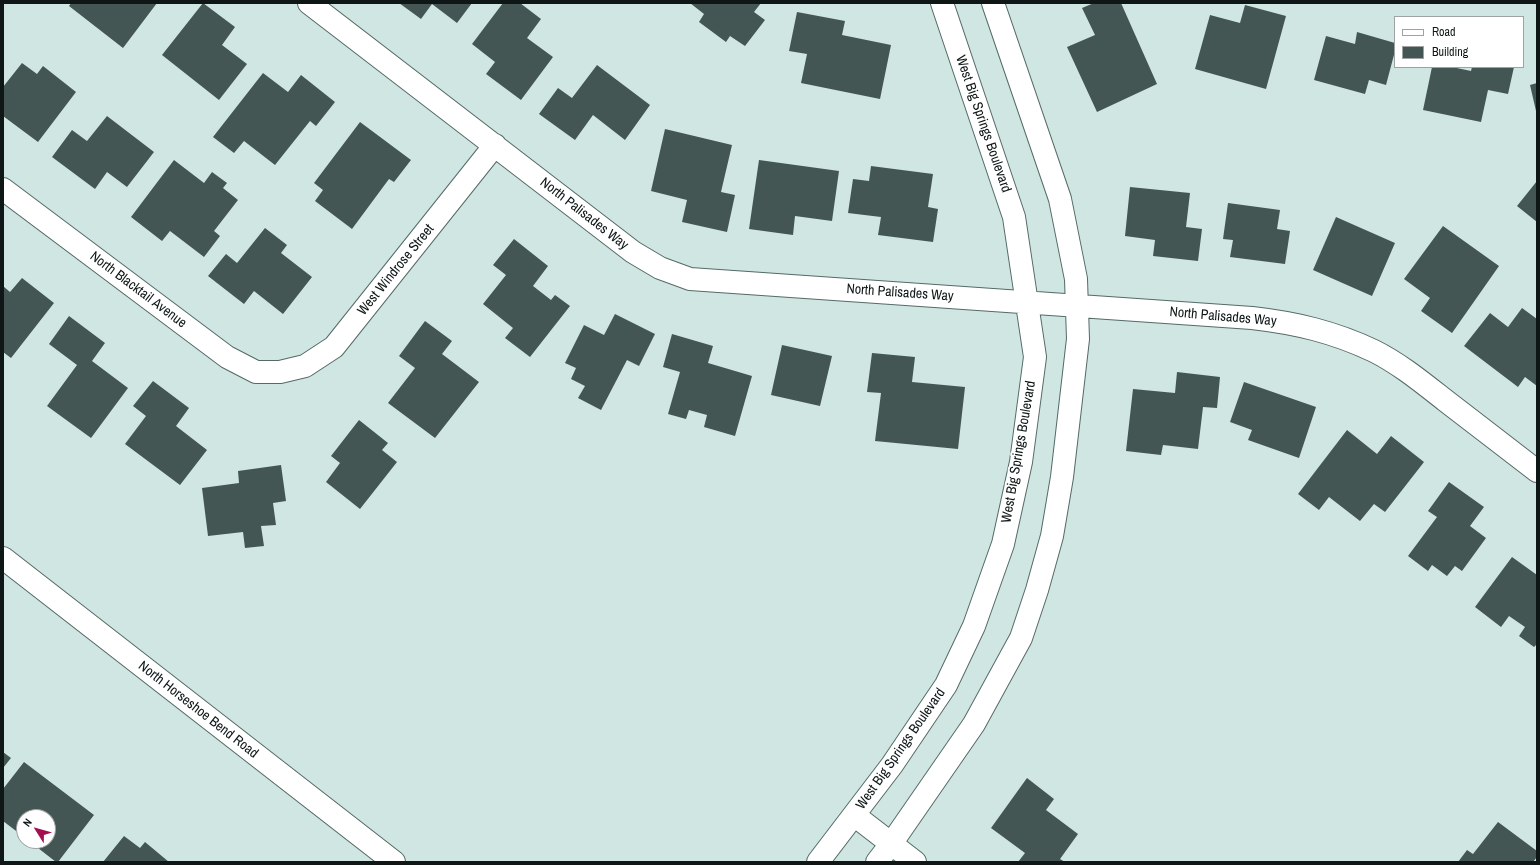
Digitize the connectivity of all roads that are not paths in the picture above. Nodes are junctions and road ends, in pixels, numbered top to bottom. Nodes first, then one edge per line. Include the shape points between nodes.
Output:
1 (309, 3) edge
2 (942, 3) edge
3 (993, 3) edge
4 (495, 145) junction
5 (3, 189) edge
6 (1027, 302) junction
7 (1078, 305) junction
8 (280, 372) joint
9 (1537, 471) edge
10 (3, 558) edge
11 (854, 815) junction
12 (891, 844) junction
13 (394, 862) edge
14 (818, 862) edge
15 (877, 862) edge
16 (914, 862) edge

1 - 4 street, North Palisades Way
2 - 6 street, West Big Springs Boulevard via 1014,218
3 - 7 street via 1060,199 1076,279
4 - 6 street, North Palisades Way via 633,252 660,268 690,279
4 - 8 street, West Windrose Street via 334,347 305,366
5 - 8 street, North Blacktail Avenue via 227,357 256,372
6 - 7 street, North Palisades Way
6 - 11 street, West Big Springs Boulevard via 1035,357 1020,462 1003,544 974,626 946,685 892,765
7 - 9 street, North Palisades Way via 1283,321 1345,338 1403,367
7 - 12 street via 1078,339 1062,477 1052,536 1021,638 974,724
10 - 13 street, North Horseshoe Bend Road
11 - 12 street
11 - 14 street, West Big Springs Boulevard
12 - 15 street
12 - 16 street

